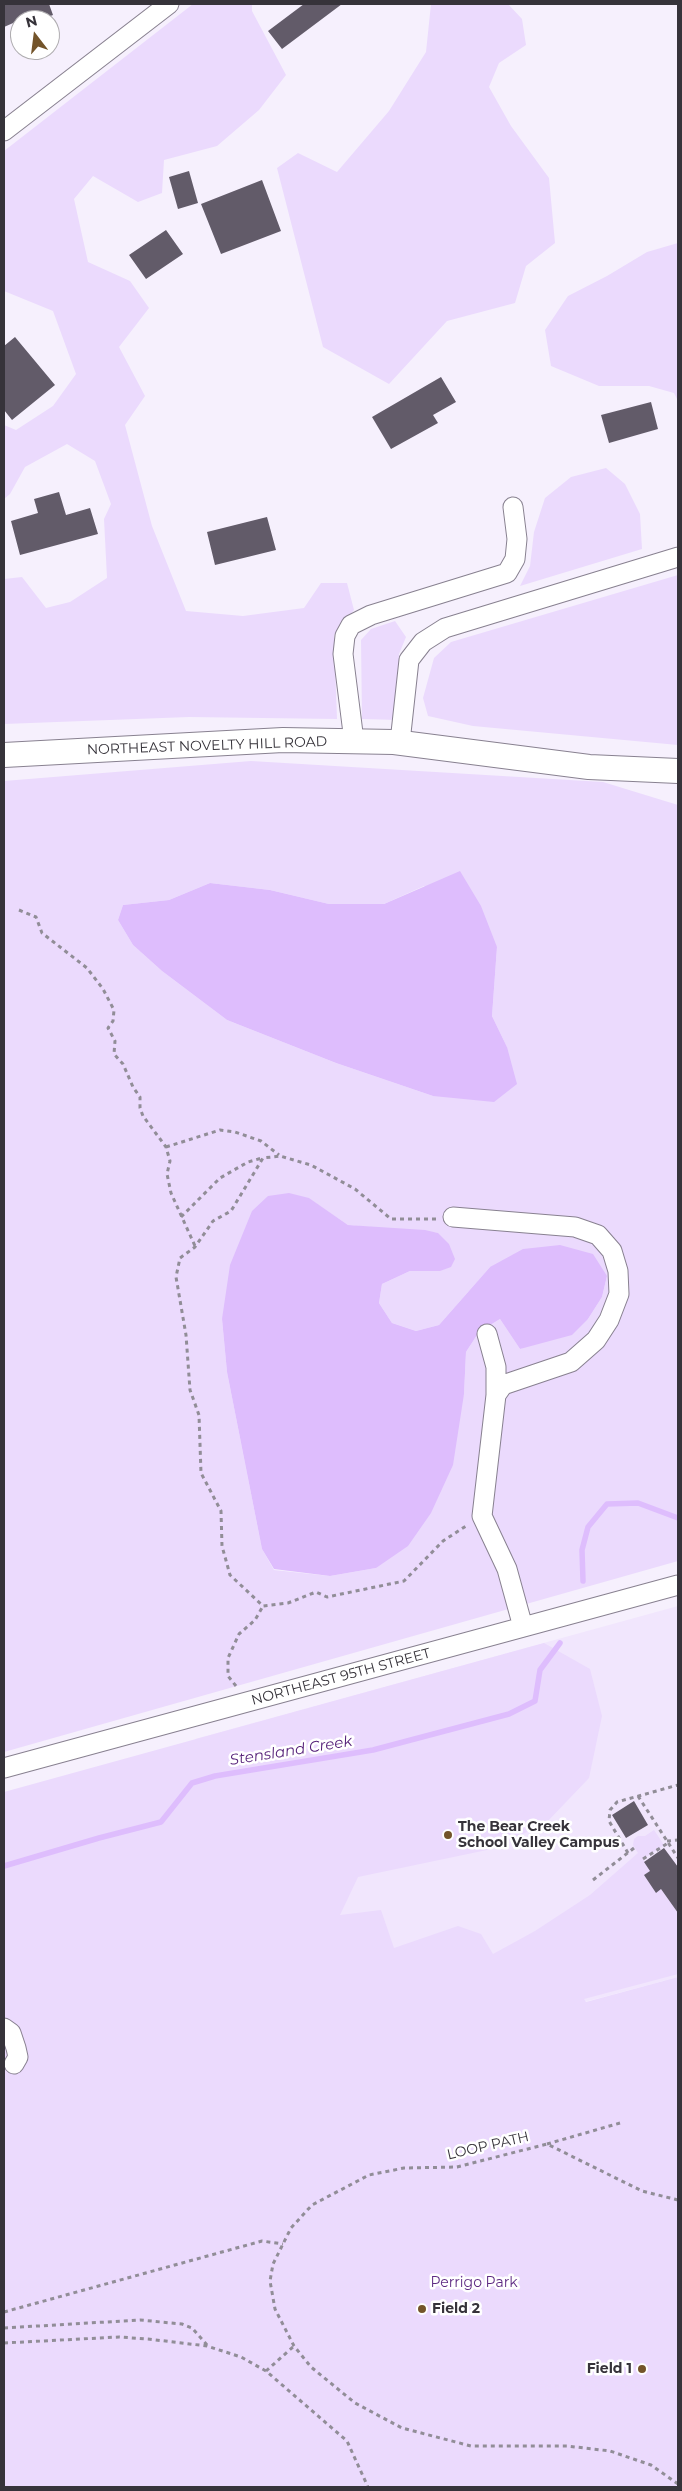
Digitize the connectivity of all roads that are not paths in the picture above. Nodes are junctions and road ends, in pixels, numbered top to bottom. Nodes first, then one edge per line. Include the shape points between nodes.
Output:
1 (169, 4) edge
2 (4, 131) edge
3 (513, 507) dead end
4 (678, 557) edge
5 (354, 741) junction
6 (400, 742) junction
7 (4, 755) edge
8 (589, 766) junction
9 (678, 771) edge
10 (678, 785) edge
11 (453, 1217) road end
12 (487, 1334) dead end
13 (496, 1395) junction
14 (678, 1585) edge
15 (523, 1627) junction
16 (4, 1768) edge
17 (4, 2028) edge
18 (14, 2064) dead end

1 - 2 street
3 - 5 street via 517,539 515,559 507,573 371,614 351,626 345,636 343,654
4 - 6 street via 445,628 423,642 409,660
5 - 6 main road, NORTHEAST NOVELTY HILL ROAD
5 - 7 main road, NORTHEAST NOVELTY HILL ROAD via 283,740
6 - 8 main road, NORTHEAST NOVELTY HILL ROAD
8 - 9 main road, NORTHEAST NOVELTY HILL ROAD
8 - 10 main road, NORTHEAST NOVELTY HILL ROAD
11 - 13 street via 575,1227 598,1235 612,1251 618,1271 619,1294 609,1320 596,1340 571,1362 503,1385
12 - 13 street via 496,1367
13 - 15 street via 482,1516 507,1569
14 - 15 street, NORTHEAST 95TH STREET
15 - 16 street, NORTHEAST 95TH STREET
17 - 18 street via 11,2032 16,2048 18,2057

